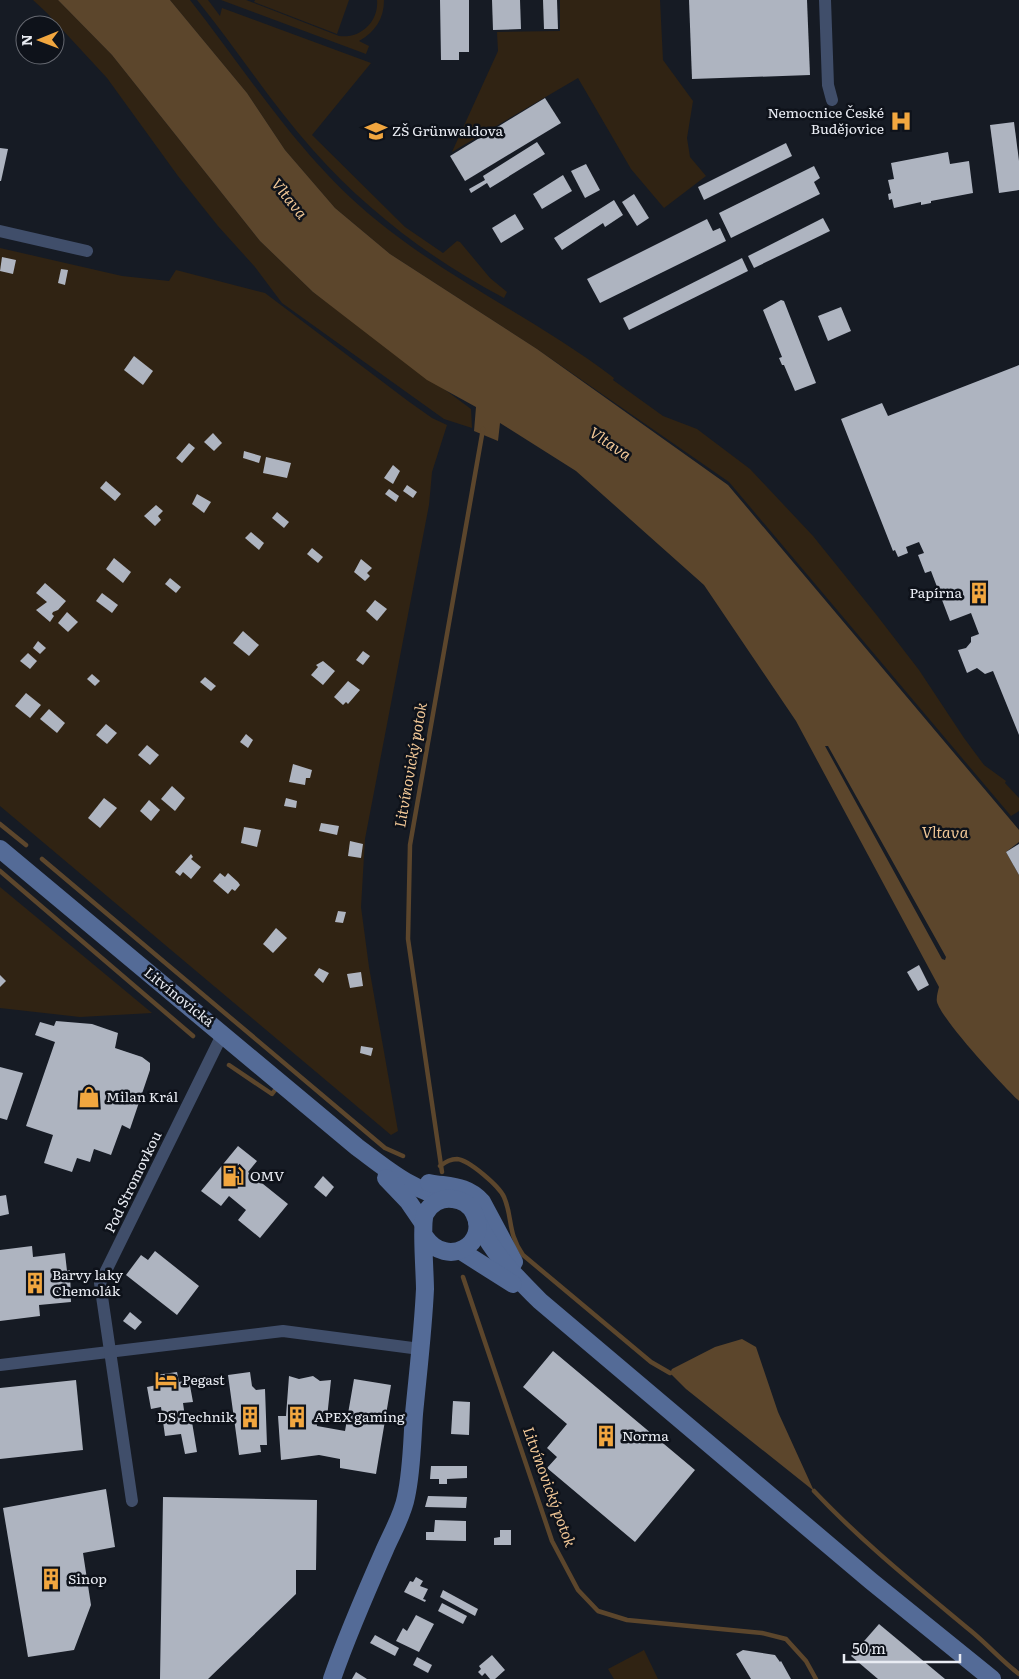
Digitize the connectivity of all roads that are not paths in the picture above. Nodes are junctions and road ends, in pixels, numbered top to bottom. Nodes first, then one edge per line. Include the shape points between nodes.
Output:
1 (825, 0) edge
2 (832, 100) dead end
3 (0, 231) edge
4 (87, 251) dead end
5 (0, 849) edge
6 (223, 1033) junction
7 (357, 1146) junction
8 (449, 1198) junction
9 (477, 1221) junction
10 (424, 1230) junction
11 (458, 1252) junction
12 (425, 1290) junction
13 (540, 1301) junction
14 (420, 1349) junction
15 (110, 1351) junction
16 (0, 1365) edge
17 (132, 1501) dead end
18 (332, 1679) edge
19 (992, 1679) edge

1 - 2 street via 828,85
3 - 4 street
5 - 6 main road, Litvínovická
6 - 7 main road, Litvínovická
6 - 15 street, Pod Stromovkou via 100,1283
7 - 8 main road, Litvínovická via 407,1184
7 - 10 main road, Litvínovická via 408,1201
7 - 13 main road via 419,1180 464,1188 477,1196 506,1250
8 - 9 main road via 464,1202
8 - 10 main road via 428,1208
9 - 11 main road via 476,1235
9 - 13 main road via 506,1268
10 - 11 main road via 434,1248
10 - 12 main road
11 - 12 main road via 438,1265
11 - 13 main road
12 - 14 main road
13 - 19 main road
14 - 15 street via 284,1331
14 - 18 main road via 406,1499
15 - 16 street
15 - 17 street, Pod Stromovkou

